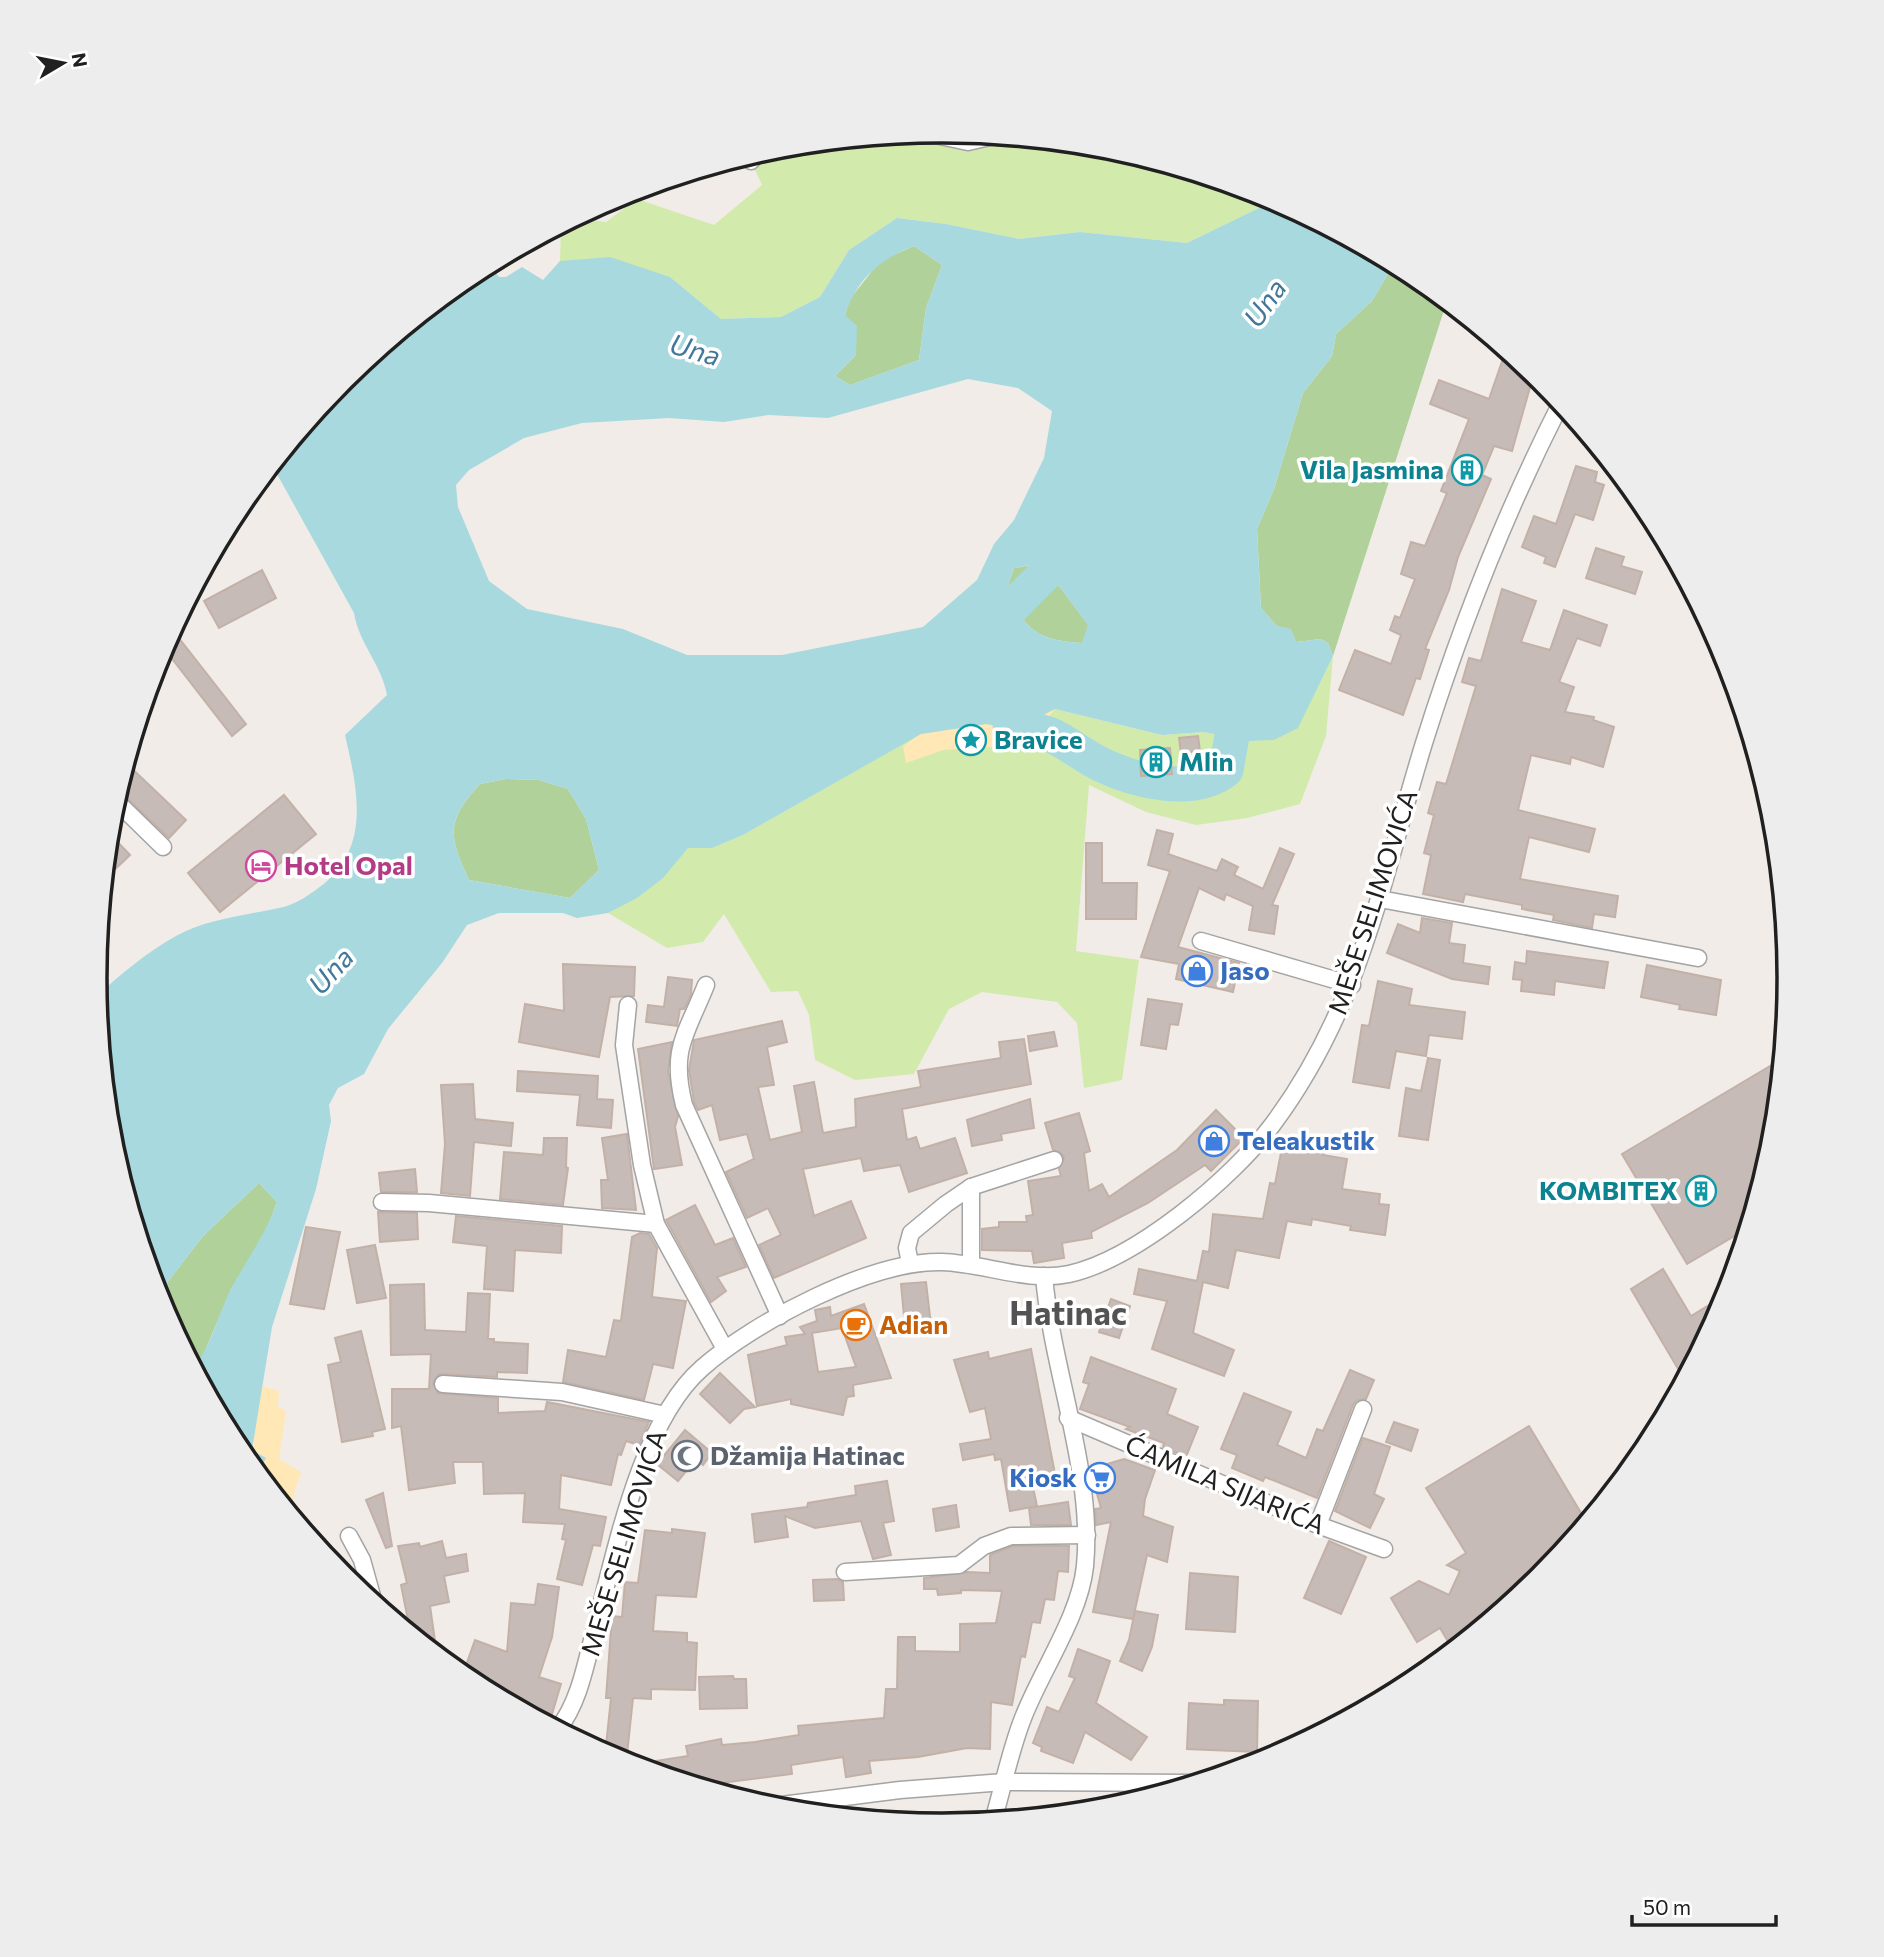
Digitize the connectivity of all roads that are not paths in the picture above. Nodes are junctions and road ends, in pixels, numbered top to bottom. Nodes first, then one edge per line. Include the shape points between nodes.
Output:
1 (1556, 413) edge
2 (124, 809) edge
3 (163, 847) dead end
4 (1380, 899) junction
5 (1201, 940) dead end
6 (1698, 958) dead end
7 (706, 985) dead end
8 (1352, 985) junction
9 (628, 1005) dead end
10 (1054, 1160) dead end
11 (971, 1187) junction
12 (382, 1202) dead end
13 (656, 1223) junction
14 (910, 1263) junction
15 (971, 1265) junction
16 (1044, 1276) junction
17 (780, 1316) junction
18 (725, 1349) junction
19 (443, 1384) dead end
20 (1363, 1409) dead end
21 (665, 1415) junction
22 (1068, 1418) junction
23 (1318, 1525) junction
24 (1087, 1535) junction
25 (349, 1536) dead end
26 (1384, 1549) dead end
27 (845, 1572) dead end
28 (368, 1585) edge
29 (563, 1723) edge
30 (1004, 1782) junction
31 (1165, 1783) edge
32 (804, 1802) edge
33 (996, 1812) edge

1 - 4 street, MEŠE SELIMOVIĆA via 1477,585 1425,740
2 - 3 street
4 - 6 street
4 - 8 street, MEŠE SELIMOVIĆA
5 - 8 street
7 - 17 street via 679,1048 684,1105
8 - 16 street, MEŠE SELIMOVIĆA via 1306,1074 1271,1127 1229,1172 1191,1206 1102,1263
9 - 13 street via 625,1056
10 - 11 street
11 - 14 street via 915,1228 907,1248
11 - 15 street
12 - 13 street
13 - 18 street
14 - 15 street, MEŠE SELIMOVIĆA
14 - 17 street, MEŠE SELIMOVIĆA via 889,1267
15 - 16 street, MEŠE SELIMOVIĆA
16 - 22 street via 1047,1318
17 - 18 street, MEŠE SELIMOVIĆA
18 - 21 street, MEŠE SELIMOVIĆA via 681,1389
19 - 21 street via 562,1392
20 - 23 street
21 - 29 street, MEŠE SELIMOVIĆA via 645,1459 570,1712
22 - 23 street, ĆAMILA SIJARIĆA
22 - 24 street
23 - 26 street, ĆAMILA SIJARIĆA
24 - 27 street via 1011,1536 984,1546 959,1565
24 - 30 street via 1085,1569 1072,1611 1022,1720
25 - 28 street
30 - 31 street
30 - 32 street
30 - 33 street

